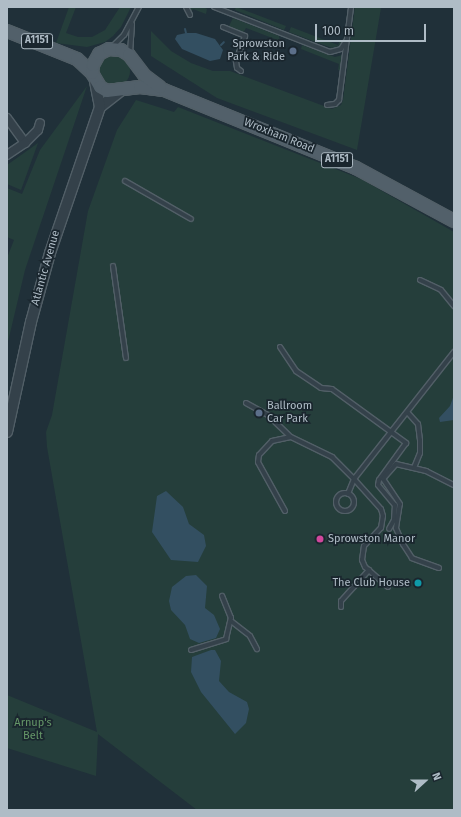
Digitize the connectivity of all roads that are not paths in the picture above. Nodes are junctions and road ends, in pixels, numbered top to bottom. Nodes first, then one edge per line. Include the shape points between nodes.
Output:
1 (139, 7) edge
2 (186, 7) edge
3 (214, 7) edge
4 (351, 7) edge
5 (190, 15) dead end
6 (132, 22) junction
7 (223, 27) dead end
8 (7, 31) edge
9 (346, 41) junction
10 (104, 52) junction
11 (66, 53) junction
12 (132, 60) junction
13 (241, 71) dead end
14 (94, 78) junction
15 (125, 89) junction
16 (164, 90) junction
17 (327, 105) dead end
18 (100, 107) junction
19 (7, 118) edge
20 (40, 122) dead end
21 (25, 143) junction
22 (7, 154) edge
23 (125, 180) dead end
24 (191, 219) dead end
25 (454, 221) edge
26 (113, 266) dead end
27 (420, 280) dead end
28 (454, 306) edge
29 (280, 347) dead end
30 (454, 352) edge
31 (126, 358) dead end
32 (246, 403) dead end
33 (408, 413) dead end
34 (392, 430) junction
35 (7, 432) edge
36 (291, 437) junction
37 (414, 468) junction
38 (354, 479) junction
39 (454, 485) edge
40 (348, 494) junction
41 (285, 511) dead end
42 (388, 529) dead end
43 (439, 568) dead end
44 (369, 570) junction
45 (388, 587) dead end
46 (222, 596) dead end
47 (341, 607) dead end
48 (231, 621) junction
49 (257, 649) dead end
50 (191, 650) dead end

1 - 6 lane
2 - 5 lane
3 - 9 lane via 330,52 341,50
4 - 9 lane
6 - 10 lane via 124,35
6 - 12 lane
7 - 13 lane via 245,36 236,61
8 - 11 main road, Wroxham Road / A1151
9 - 17 lane via 339,100 335,104
10 - 11 main road, Wroxham Road / A1151
10 - 12 main road, Wroxham Road / A1151 via 121,50
10 - 14 main road via 93,65
11 - 14 main road, Wroxham Road / A1151
12 - 15 main road via 133,79
12 - 16 main road, Wroxham Road / A1151 via 144,75
14 - 15 main road, Wroxham Road / A1151 via 107,91
14 - 18 street, Atlantic Avenue
15 - 16 main road, Wroxham Road / A1151 via 147,87
15 - 18 street
16 - 25 main road, Wroxham Road / A1151 via 356,168
18 - 35 street, Atlantic Avenue via 48,261 29,328
19 - 21 street
20 - 21 street via 38,130
21 - 22 street
23 - 24 lane
26 - 31 lane
27 - 28 lane via 441,290
29 - 34 lane via 296,370 321,388 332,389
30 - 34 lane
32 - 36 lane via 269,416
33 - 37 lane via 418,424 420,440 420,453
34 - 38 lane
34 - 42 lane via 406,443 378,480 378,485 395,505 394,520
36 - 38 lane via 332,457
36 - 41 lane via 272,441 259,455 258,462
37 - 39 lane
37 - 43 lane via 396,464 383,479 400,504 396,528 403,544 412,558
38 - 40 lane
38 - 44 lane via 381,509 383,516 381,528 364,546 362,560
40 - 40 lane via 353,498 352,507 348,511 342,510 338,507 337,499 340,495
44 - 45 lane
44 - 47 lane via 341,601
46 - 48 lane
48 - 49 lane via 250,636
48 - 50 lane via 226,639

